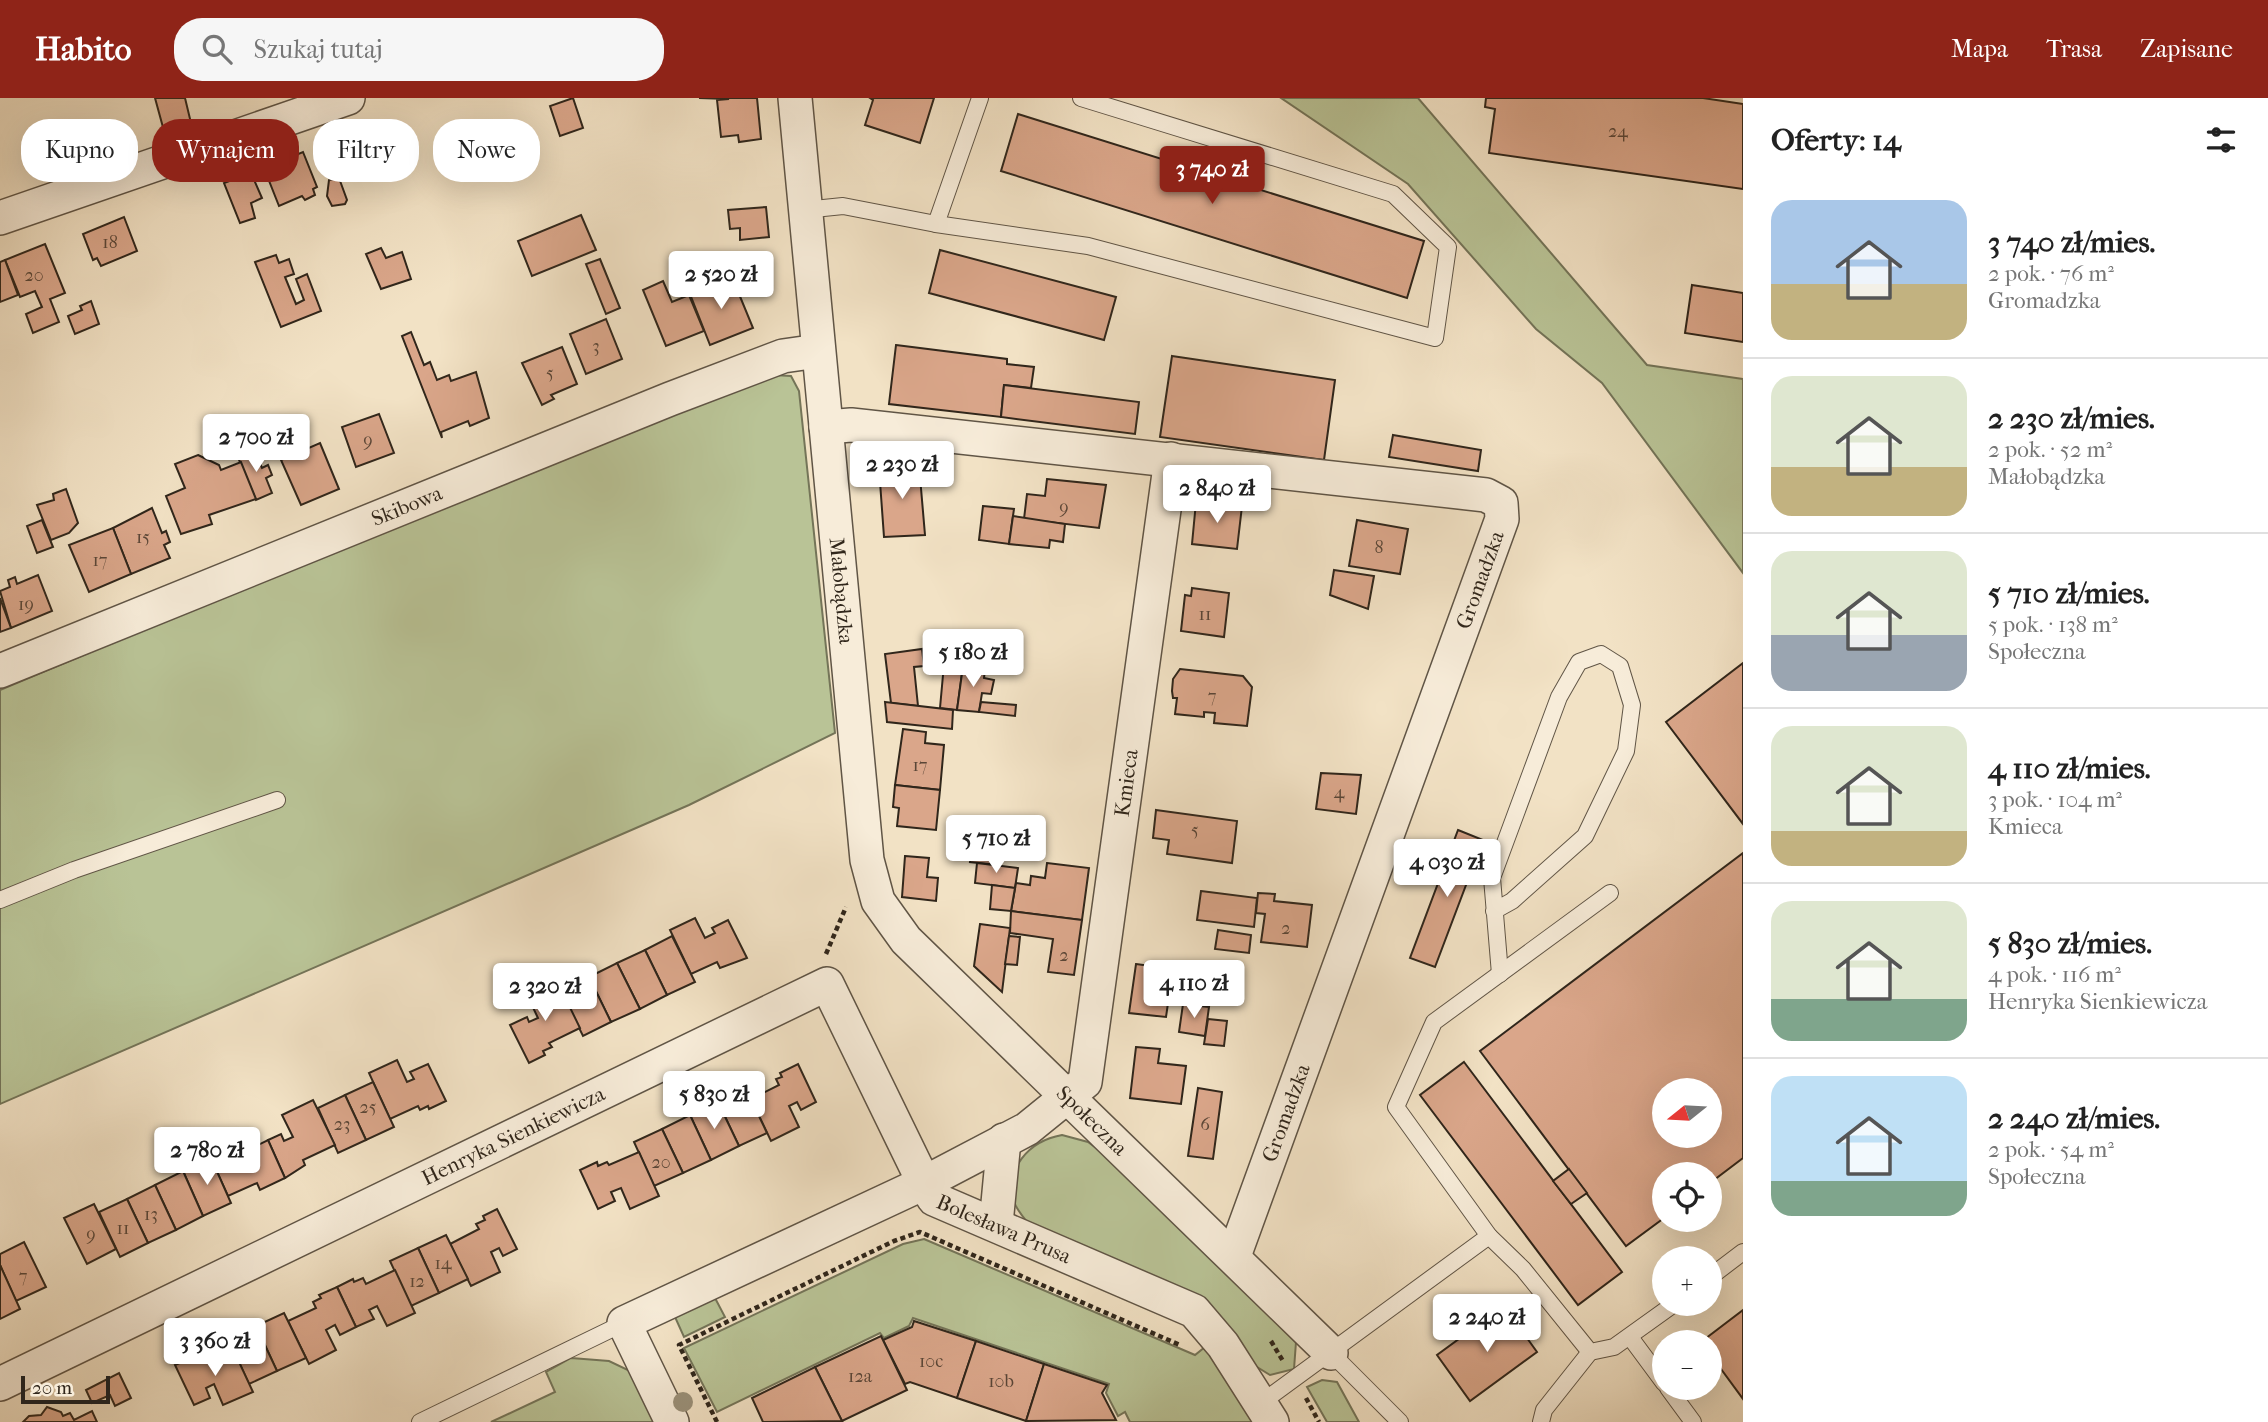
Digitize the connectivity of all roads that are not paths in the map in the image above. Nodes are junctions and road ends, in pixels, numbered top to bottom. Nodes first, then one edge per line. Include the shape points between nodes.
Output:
1 (348, 98) edge
2 (795, 98) edge
3 (980, 98) edge
4 (1081, 98) edge
5 (804, 210) junction
6 (0, 218) edge
7 (936, 224) junction
8 (818, 351) junction
9 (826, 427) junction
10 (1171, 459) junction
11 (0, 671) edge
12 (277, 800) dead end
13 (872, 875) joint
14 (1610, 893) dead end
15 (0, 900) edge
16 (1494, 911) junction
17 (1500, 974) junction
18 (1066, 1097) junction
19 (1004, 1140) junction
20 (924, 1182) junction
21 (996, 1224) junction
22 (1489, 1236) junction
23 (1743, 1252) edge
24 (1234, 1256) junction
25 (1722, 1268) edge
26 (1658, 1316) edge
27 (624, 1323) junction
28 (1630, 1337) junction
29 (1590, 1352) junction
30 (1331, 1353) junction
31 (1652, 1367) edge
32 (0, 1384) edge
33 (1677, 1400) edge
34 (1266, 1413) edge
35 (420, 1422) edge
36 (672, 1422) edge
37 (1400, 1422) edge
38 (1541, 1422) edge
39 (1693, 1422) edge

1 - 6 street
2 - 5 street, Małobądzka
3 - 7 lane
4 - 7 lane via 1393,194 1448,247 1435,338 1087,246
5 - 7 lane via 843,206
5 - 8 street, Małobądzka
8 - 9 street, Małobądzka
8 - 11 street, Skibowa via 783,356 670,398
9 - 10 street, Gromadzka via 851,425
9 - 13 street, Małobądzka
10 - 18 street, Kmieca via 1084,1082
10 - 24 street, Gromadzka via 1486,495 1501,503 1502,519
12 - 15 lane
13 - 18 street, Społeczna via 878,901 906,940
14 - 17 lane
16 - 16 lane via 1492,878 1559,697 1579,662 1601,654 1620,666 1632,705 1626,751 1585,836 1513,901
16 - 17 lane
17 - 22 lane via 1434,1021 1396,1107
18 - 19 street, Kmieca via 1027,1129
18 - 24 street, Społeczna
19 - 20 street, Kmieca
19 - 21 street
20 - 21 street, Bolesława Prusa via 934,1199
20 - 27 street, Bolesława Prusa
20 - 32 street, Henryka Sienkiewicza via 827,984
21 - 34 street, Bolesława Prusa via 1194,1311
22 - 29 lane via 1523,1269
22 - 30 lane
23 - 25 lane
24 - 30 street, Społeczna
26 - 28 lane
27 - 35 lane
27 - 36 street
28 - 29 lane via 1614,1347
28 - 31 lane
29 - 38 lane via 1544,1409
30 - 34 lane via 1296,1380
30 - 37 lane
33 - 39 lane

